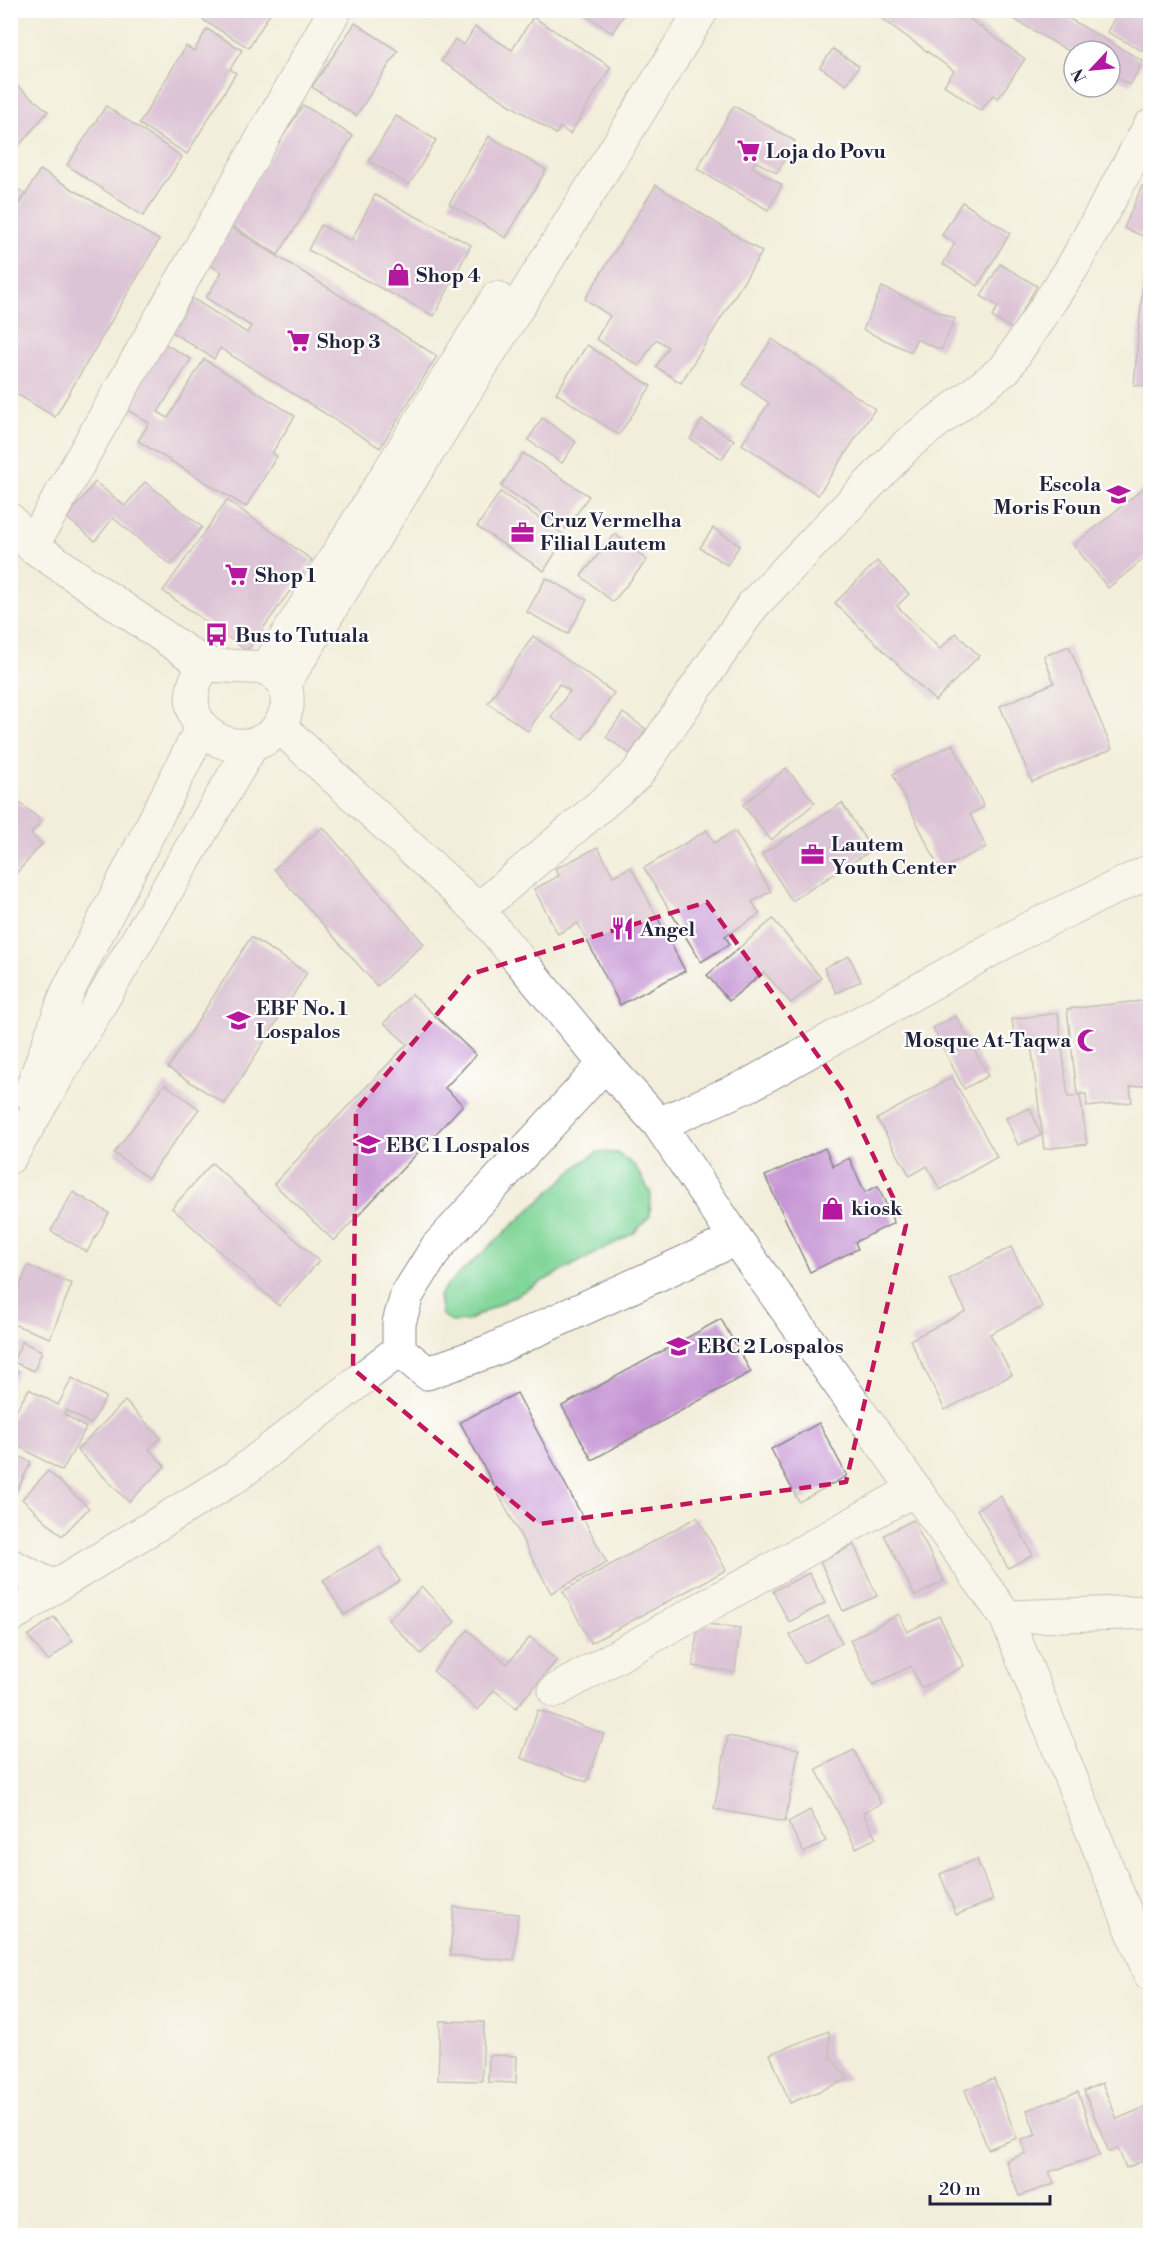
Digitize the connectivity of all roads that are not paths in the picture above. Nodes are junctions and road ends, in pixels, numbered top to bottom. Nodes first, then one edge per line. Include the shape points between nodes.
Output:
1 (335, 10) edge
2 (676, 10) edge
3 (702, 10) edge
4 (1150, 126) edge
5 (10, 520) edge
6 (32, 546) junction
7 (205, 665) junction
8 (276, 675) junction
9 (279, 726) junction
10 (202, 727) junction
11 (252, 745) junction
12 (1150, 872) edge
13 (478, 910) junction
14 (605, 1064) junction
15 (659, 1124) junction
16 (10, 1146) edge
17 (10, 1157) edge
18 (736, 1239) junction
19 (399, 1350) junction
20 (915, 1490) junction
21 (10, 1565) edge
22 (54, 1587) junction
23 (1150, 1612) edge
24 (10, 1617) edge
25 (1006, 1617) junction
26 (555, 1691) dead end
27 (1150, 1974) edge

1 - 6 street
2 - 8 street
3 - 8 street
4 - 13 street via 1072,268 1005,369 908,444 753,605 637,774
5 - 6 street
6 - 7 street
7 - 8 street
7 - 10 street via 194,685 192,707
8 - 9 street via 287,705
9 - 11 street via 268,738
9 - 13 street
10 - 11 street via 216,740 234,746
10 - 16 street via 67,993
11 - 17 street
12 - 15 street via 1030,928 749,1085
13 - 14 street
14 - 15 street
14 - 19 street via 437,1247 407,1295 399,1323
15 - 18 street
18 - 19 street via 490,1351 427,1373
18 - 20 street
19 - 22 street via 235,1478
20 - 25 street
20 - 26 street
21 - 22 street
22 - 24 street
23 - 25 street
25 - 27 street

